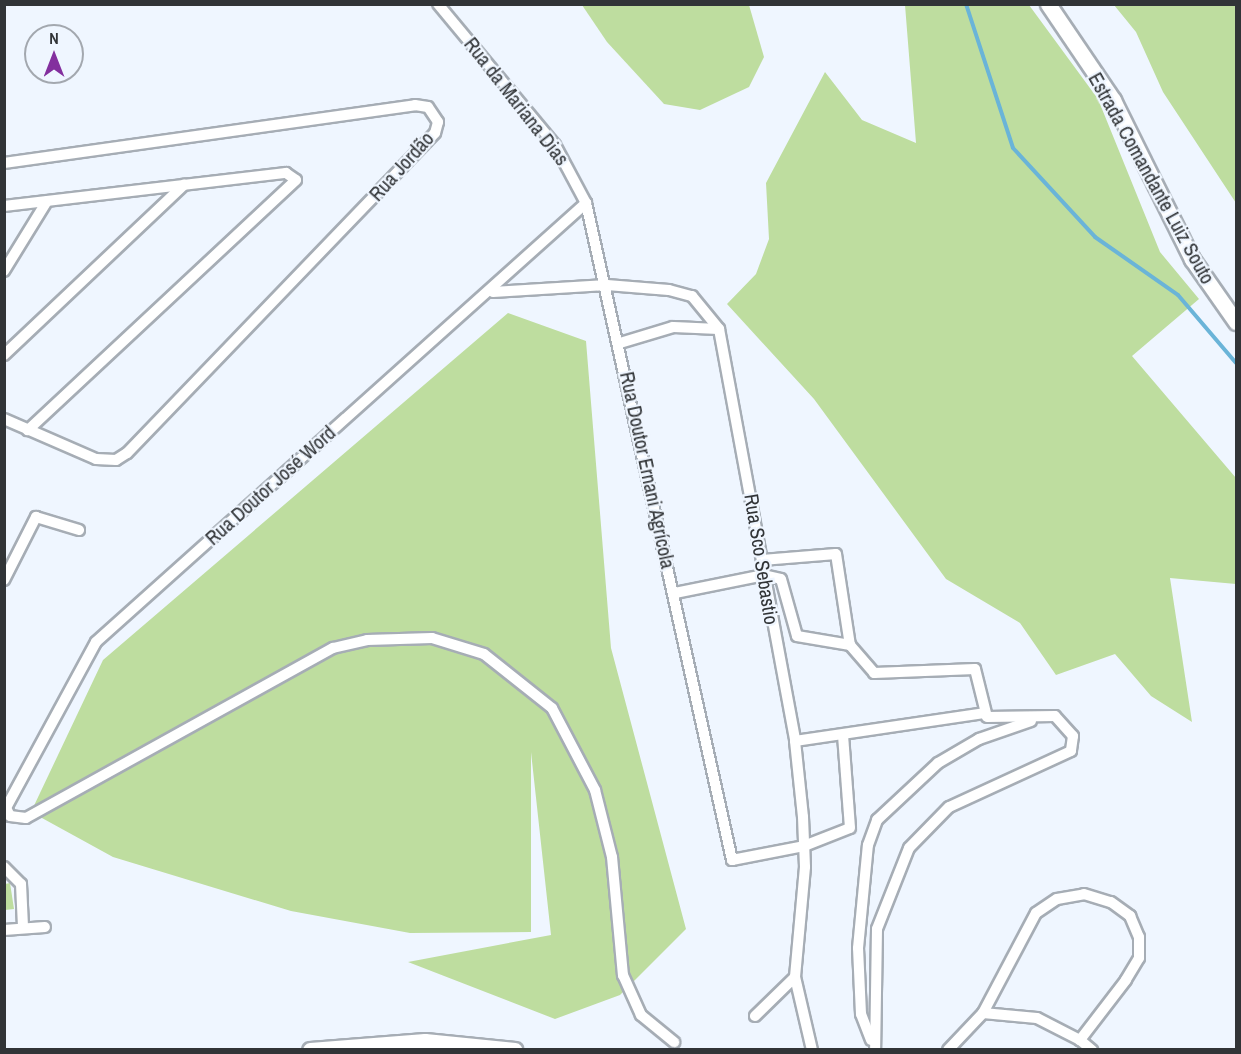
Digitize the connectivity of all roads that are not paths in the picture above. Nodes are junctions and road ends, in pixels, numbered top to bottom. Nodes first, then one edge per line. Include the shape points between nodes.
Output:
1 (438, 4) edge
2 (1048, 4) edge
3 (4, 163) edge
4 (184, 185) junction
5 (47, 201) junction
6 (586, 203) junction
7 (4, 206) edge
8 (4, 271) edge
9 (607, 285) junction
10 (493, 292) junction
11 (1236, 322) edge
12 (719, 329) junction
13 (620, 343) junction
14 (4, 355) edge
15 (4, 419) edge
16 (28, 430) junction
17 (79, 530) dead end
18 (762, 560) junction
19 (764, 575) junction
20 (4, 580) edge
21 (675, 593) junction
22 (850, 645) junction
23 (984, 713) junction
24 (1048, 715) junction
25 (843, 735) junction
26 (795, 741) junction
27 (6, 808) edge
28 (804, 846) junction
29 (4, 867) edge
30 (23, 927) junction
31 (45, 927) dead end
32 (4, 930) edge
33 (795, 977) junction
34 (982, 1013) junction
35 (755, 1016) dead end
36 (1080, 1040) junction
37 (674, 1042) dead end
38 (492, 1048) edge
39 (874, 1048) edge
40 (310, 1050) edge
41 (515, 1050) edge
42 (812, 1050) edge
43 (948, 1050) edge
44 (1092, 1050) edge

1 - 6 street, Rua da Mariana Dias via 555,145
2 - 11 street, Estrada Comandante Luiz Souto via 1113,100 1192,259
3 - 16 street, Rua Jordão via 414,105 428,107 438,122 435,133 127,453 116,460 96,459
4 - 5 street
4 - 14 street
4 - 16 street via 286,173 296,182
5 - 7 street
5 - 8 street
6 - 9 street, Rua Doutor Ernani Agrícola
6 - 10 street, Rua Doutor José Word
9 - 10 street, Rua Sco Sebastio
9 - 12 street, Rua Sco Sebastio via 692,296
9 - 13 street, Rua Doutor Ernani Agrícola
10 - 27 street, Rua Doutor José Word via 96,642
12 - 13 street via 673,327
12 - 18 street, Rua Sco Sebastio
13 - 21 street, Rua Doutor Ernani Agrícola
15 - 16 street, Rua Jordão
17 - 20 street via 36,517
18 - 19 street, Rua Sco Sebastio
18 - 22 street via 836,554
19 - 21 street
19 - 22 street via 785,583 797,636
19 - 26 street, Rua Sco Sebastio
21 - 28 street, Rua Doutor Ernani Agrícola via 727,855 738,861
22 - 23 street via 874,673 975,669
23 - 24 street via 999,720
23 - 25 street
24 - 39 street via 979,739 938,762 877,820 868,845 858,948 861,1014
24 - 39 street via 1066,723 1074,743 1071,751 949,807 909,848 877,929
25 - 26 street
25 - 28 street, Rua Doutor Ernani Agrícola via 852,825
26 - 28 street, Rua Sco Sebastio
27 - 37 street via 10,816 26,818 333,648 366,640 432,638 484,654 552,708 595,790 612,857 623,975 641,1015
28 - 33 street, Rua Sco Sebastio
29 - 30 street via 21,884
30 - 31 street
30 - 32 street
33 - 35 street
33 - 42 street, Rua Sco Sebastio
34 - 36 street via 1037,1018
34 - 36 street via 1036,913 1057,899 1093,897 1130,916 1139,937 1139,958
34 - 43 street
36 - 44 street
38 - 40 street via 425,1041
38 - 41 street

